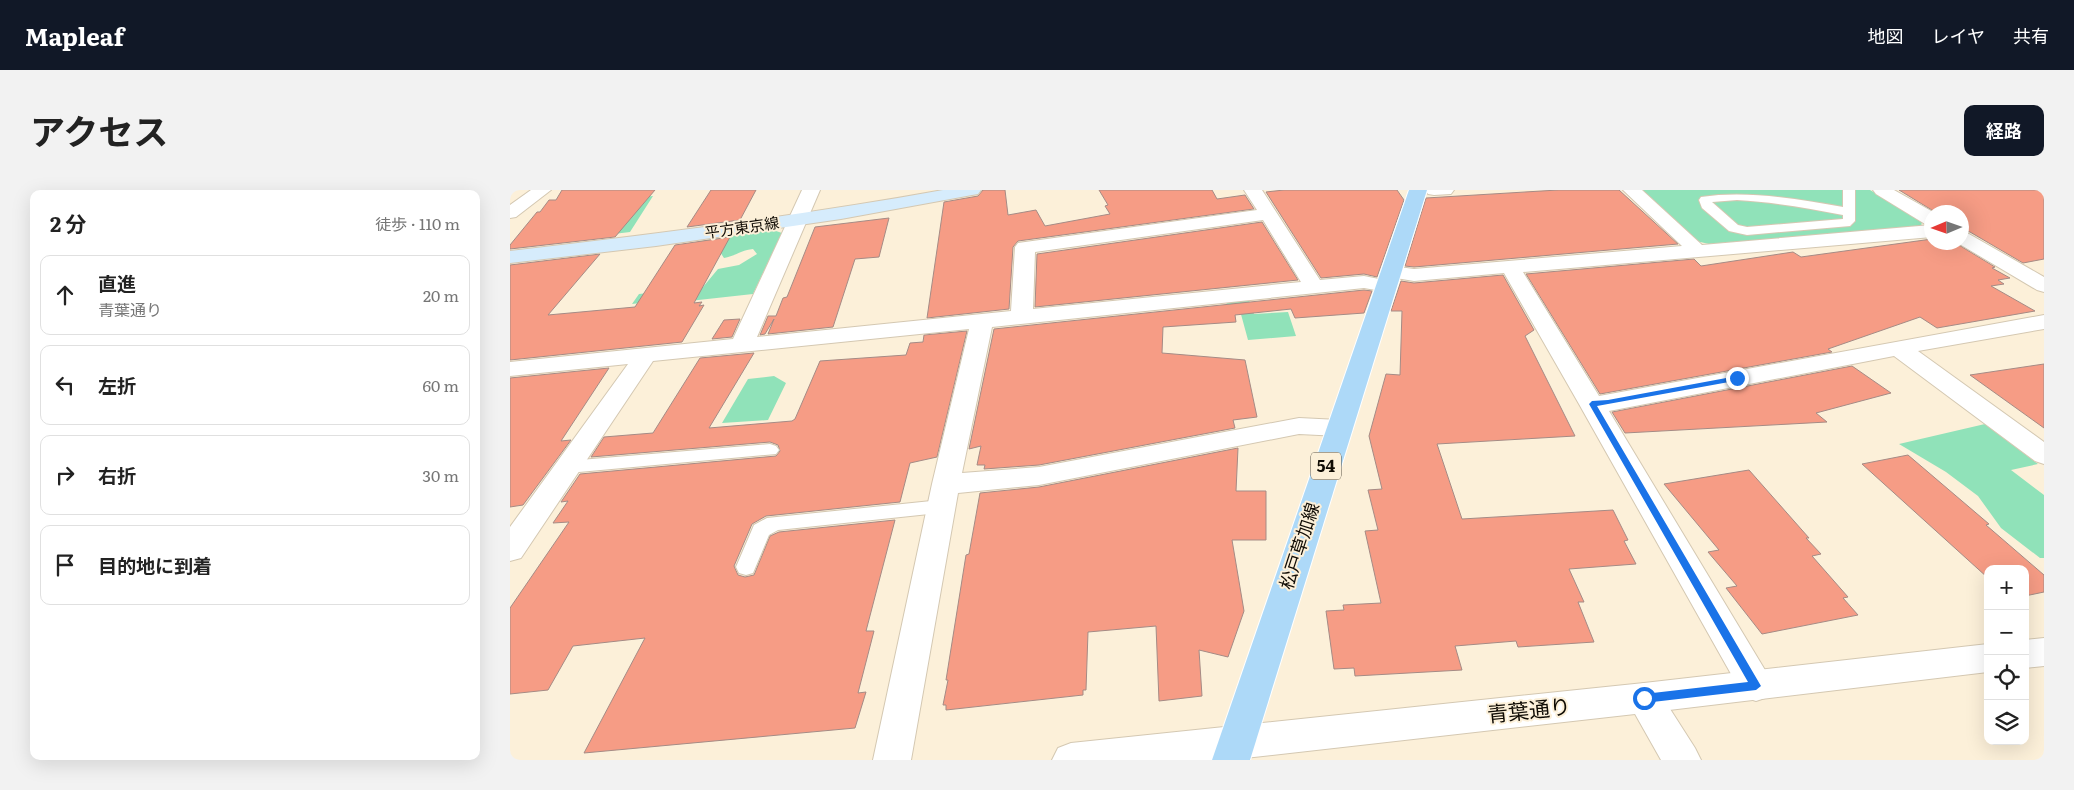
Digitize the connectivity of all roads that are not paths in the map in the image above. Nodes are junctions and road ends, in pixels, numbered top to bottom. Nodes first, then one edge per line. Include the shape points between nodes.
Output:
1 (542, 190) edge
2 (812, 190) edge
3 (972, 190) edge
4 (1253, 190) edge
5 (1418, 190) edge
6 (1434, 190) edge
7 (1445, 190) edge
8 (1632, 190) edge
9 (1848, 190) edge
10 (1882, 190) edge
11 (1789, 196) edge
12 (510, 212) edge
13 (1849, 212) junction
14 (1269, 214) junction
15 (1924, 215) edge
16 (798, 220) junction
17 (1802, 227) junction
18 (1924, 232) edge
19 (1969, 242) edge
20 (1698, 251) junction
21 (510, 257) edge
22 (1510, 267) junction
23 (1389, 279) junction
24 (2044, 286) edge
25 (1314, 287) junction
26 (1022, 317) junction
27 (982, 321) junction
28 (2044, 322) edge
29 (742, 346) junction
30 (1898, 348) junction
31 (646, 355) junction
32 (510, 369) edge
33 (1592, 404) junction
34 (1338, 428) junction
35 (770, 450) dead end
36 (2044, 455) edge
37 (568, 467) junction
38 (944, 496) junction
39 (510, 550) edge
40 (746, 567) dead end
41 (2044, 652) edge
42 (2029, 654) edge
43 (1984, 658) edge
44 (1756, 686) junction
45 (1644, 698) junction
46 (1233, 752) edge
47 (892, 760) edge
48 (1070, 760) edge
49 (1682, 760) edge

1 - 12 street
2 - 16 street
3 - 16 main road, 平方東京線
4 - 14 street
5 - 23 main road, 松戸草加線 / 54
6 - 7 street
8 - 20 street
9 - 13 lane
10 - 15 street
11 - 13 lane
11 - 17 lane via 1788,215
11 - 17 lane via 1746,194 1705,200 1706,205 1740,231
13 - 17 lane via 1846,223
14 - 25 street
14 - 26 street via 1025,247
16 - 21 main road, 平方東京線
16 - 29 street
18 - 20 street
19 - 24 street
20 - 22 street
22 - 23 street
22 - 33 street
23 - 25 street
23 - 34 main road, 松戸草加線 / 54
25 - 26 street
26 - 27 street
27 - 29 street
27 - 38 street
28 - 30 street
29 - 31 street
30 - 33 street
30 - 36 street
31 - 32 street
31 - 37 street
33 - 44 street
34 - 38 street via 1299,426
34 - 46 main road, 松戸草加線 / 54
35 - 37 lane
37 - 39 street
38 - 40 lane via 774,523 761,530
38 - 47 street
41 - 42 street
43 - 44 street, 青葉通り
44 - 45 street, 青葉通り
45 - 46 street, 青葉通り
45 - 49 street
46 - 48 street, 青葉通り

